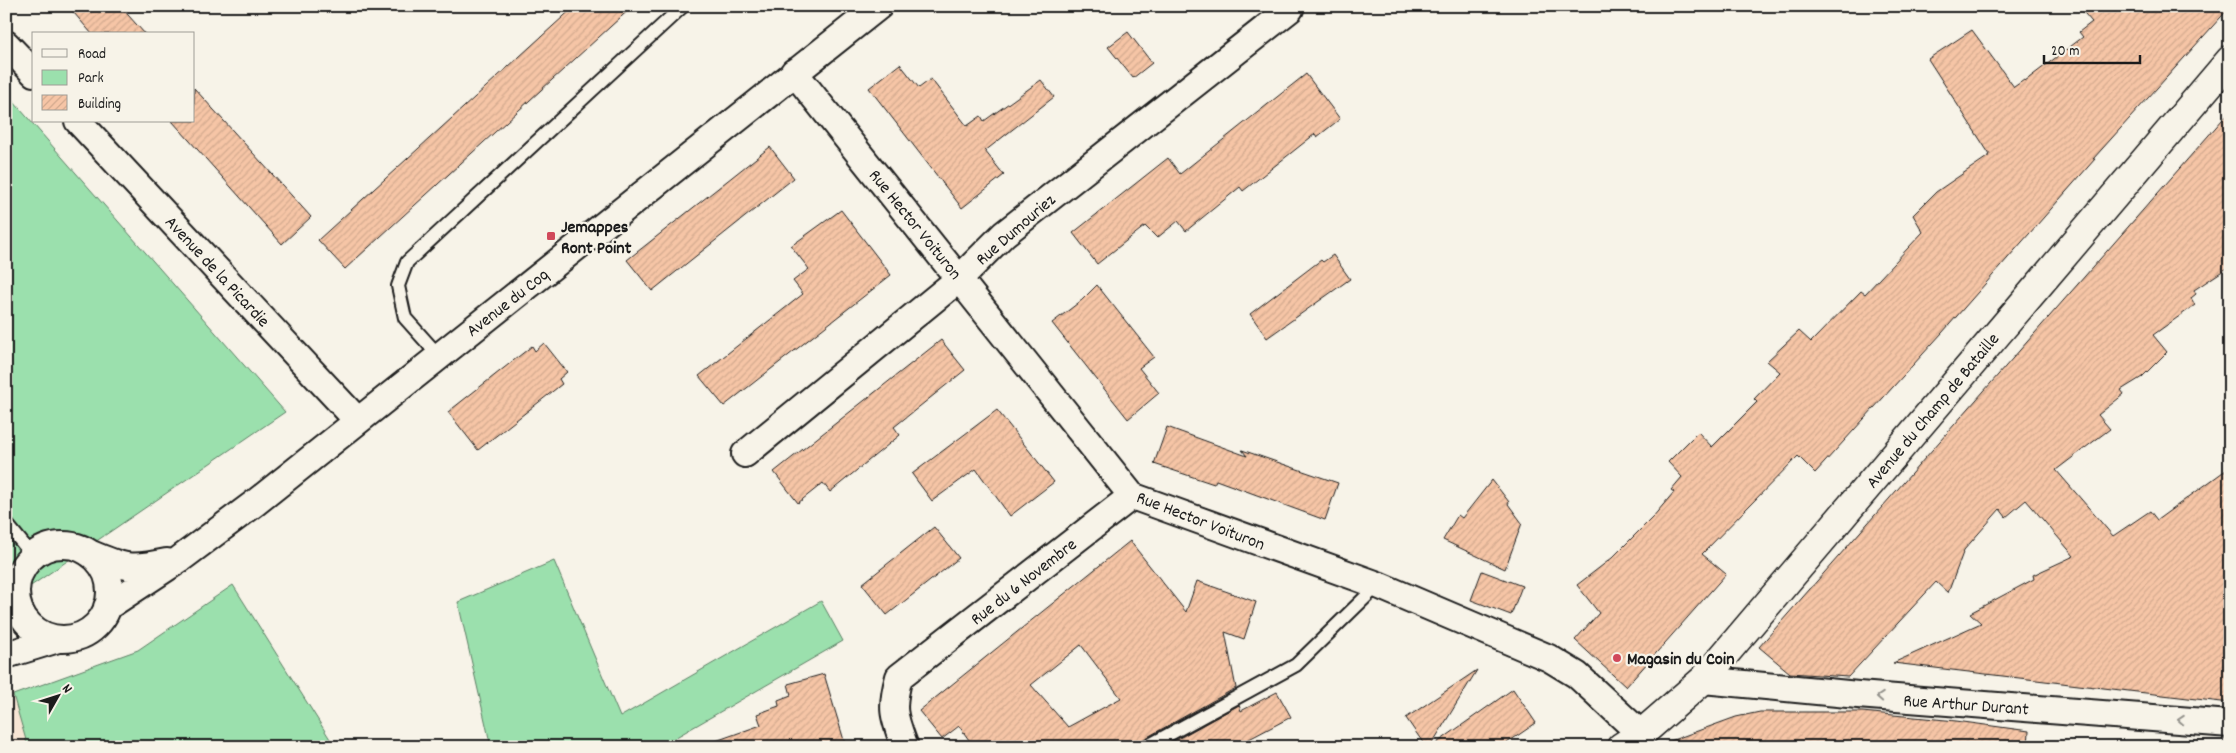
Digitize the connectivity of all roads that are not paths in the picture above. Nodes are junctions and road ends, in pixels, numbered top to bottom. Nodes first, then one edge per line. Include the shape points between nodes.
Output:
1 (683, 6) edge
2 (879, 6) edge
3 (1290, 10) dead end
4 (6, 44) edge
5 (2230, 60) edge
6 (32, 71) edge
7 (794, 72) junction
8 (79, 122) edge
9 (959, 279) junction
10 (439, 356) junction
11 (358, 421) junction
12 (746, 454) dead end
13 (1132, 496) junction
14 (6, 523) edge
15 (88, 553) junction
16 (33, 556) junction
17 (180, 559) junction
18 (1378, 585) junction
19 (11, 607) edge
20 (107, 607) junction
21 (58, 639) junction
22 (6, 655) edge
23 (1703, 680) junction
24 (2230, 724) edge
25 (1631, 740) edge
26 (905, 747) edge
27 (1146, 747) edge

1 - 10 lane via 407,262 398,286 406,318
2 - 7 street, Avenue du Coq
3 - 9 street, Rue Dumouriez via 1004,234
4 - 6 street
5 - 23 street, Avenue du Champ de Bataille
7 - 9 street, Rue Hector Voituron
7 - 10 street, Avenue du Coq
8 - 11 street, Avenue de la Picardie
9 - 12 street, Rue Dumouriez
9 - 13 street, Rue Hector Voituron
10 - 11 street, Avenue du Coq
11 - 17 street, Avenue du Coq
13 - 18 street, Rue Hector Voituron
13 - 26 street, Rue du 6 Novembre via 899,677 893,714
14 - 16 lane
15 - 16 street via 62,545 46,548
15 - 17 street, Avenue du Coq via 116,565 137,569
15 - 20 street via 100,563 107,577 110,592
16 - 19 street via 23,567
17 - 20 street, Avenue du Coq
18 - 25 street, Rue Hector Voituron via 1549,658 1577,675
18 - 27 lane via 1296,665
19 - 21 street via 18,608 34,630
20 - 21 street via 99,622 87,633
21 - 22 street
24 -> 23 street, Rue Arthur Durant
23 - 25 street, Avenue du Champ de Bataille

